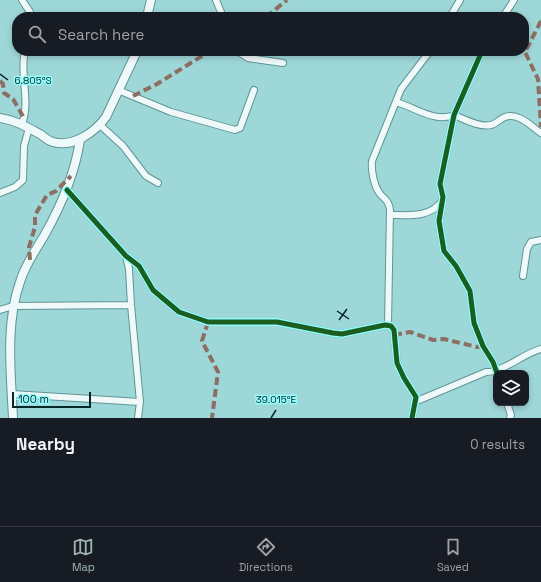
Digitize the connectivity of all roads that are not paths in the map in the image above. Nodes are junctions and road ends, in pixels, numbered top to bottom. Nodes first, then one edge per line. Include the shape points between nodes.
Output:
1 (22, 0) edge
2 (151, 0) edge
3 (216, 0) edge
4 (460, 0) edge
5 (514, 0) edge
6 (508, 3) edge
7 (30, 12) edge
8 (148, 12) edge
9 (221, 12) edge
10 (453, 12) edge
11 (24, 56) edge
12 (135, 56) edge
13 (245, 56) edge
14 (426, 56) edge
15 (480, 56) edge
16 (283, 63) dead end
17 (118, 90) junction
18 (254, 90) dead end
19 (396, 102) junction
20 (454, 115) junction
21 (0, 118) edge
22 (100, 125) junction
23 (25, 126) junction
24 (541, 133) edge
25 (80, 140) junction
26 (158, 183) dead end
27 (66, 190) junction
28 (0, 193) edge
29 (442, 201) junction
30 (390, 215) junction
31 (541, 240) edge
32 (126, 256) junction
33 (523, 276) dead end
34 (131, 305) junction
35 (13, 306) junction
36 (0, 310) edge
37 (388, 325) junction
38 (541, 349) edge
39 (496, 370) edge
40 (500, 370) edge
41 (493, 372) edge
42 (12, 394) junction
43 (417, 401) junction
44 (140, 402) junction
45 (508, 406) edge
46 (13, 418) edge
47 (138, 418) edge
48 (412, 418) edge
49 (510, 418) edge

1 - 7 street
2 - 8 street
3 - 9 street
4 - 10 street
5 - 6 street
11 - 23 street via 22,67 25,85
12 - 17 street
13 - 16 street
14 - 19 street via 404,85
15 - 20 street
17 - 18 street via 171,112 235,130 240,128
17 - 22 street
19 - 20 street via 440,118
19 - 30 street via 373,154 371,165 379,191 388,202
20 - 24 street via 476,124 491,125 504,117 514,116
20 - 29 street via 440,184
21 - 23 street
22 - 25 street
22 - 26 street via 123,146 146,176
23 - 25 street via 54,142
23 - 28 street via 23,180 15,187
25 - 27 street via 78,155
27 - 32 street
27 - 35 street via 55,216 23,274
29 - 30 street via 426,213
29 - 39 street via 439,221 444,251 470,290 474,324
30 - 37 street
31 - 33 street via 531,242 527,248
32 - 34 street via 130,269
32 - 37 street via 139,266 153,290 170,305 179,312 208,322 277,322 342,334
34 - 35 street
34 - 44 street
35 - 36 street
35 - 42 street
37 - 43 street via 394,330 397,363
38 - 40 street via 515,360
41 - 43 street via 486,372
42 - 44 street
42 - 46 street
43 - 48 street
44 - 47 street
45 - 49 street

